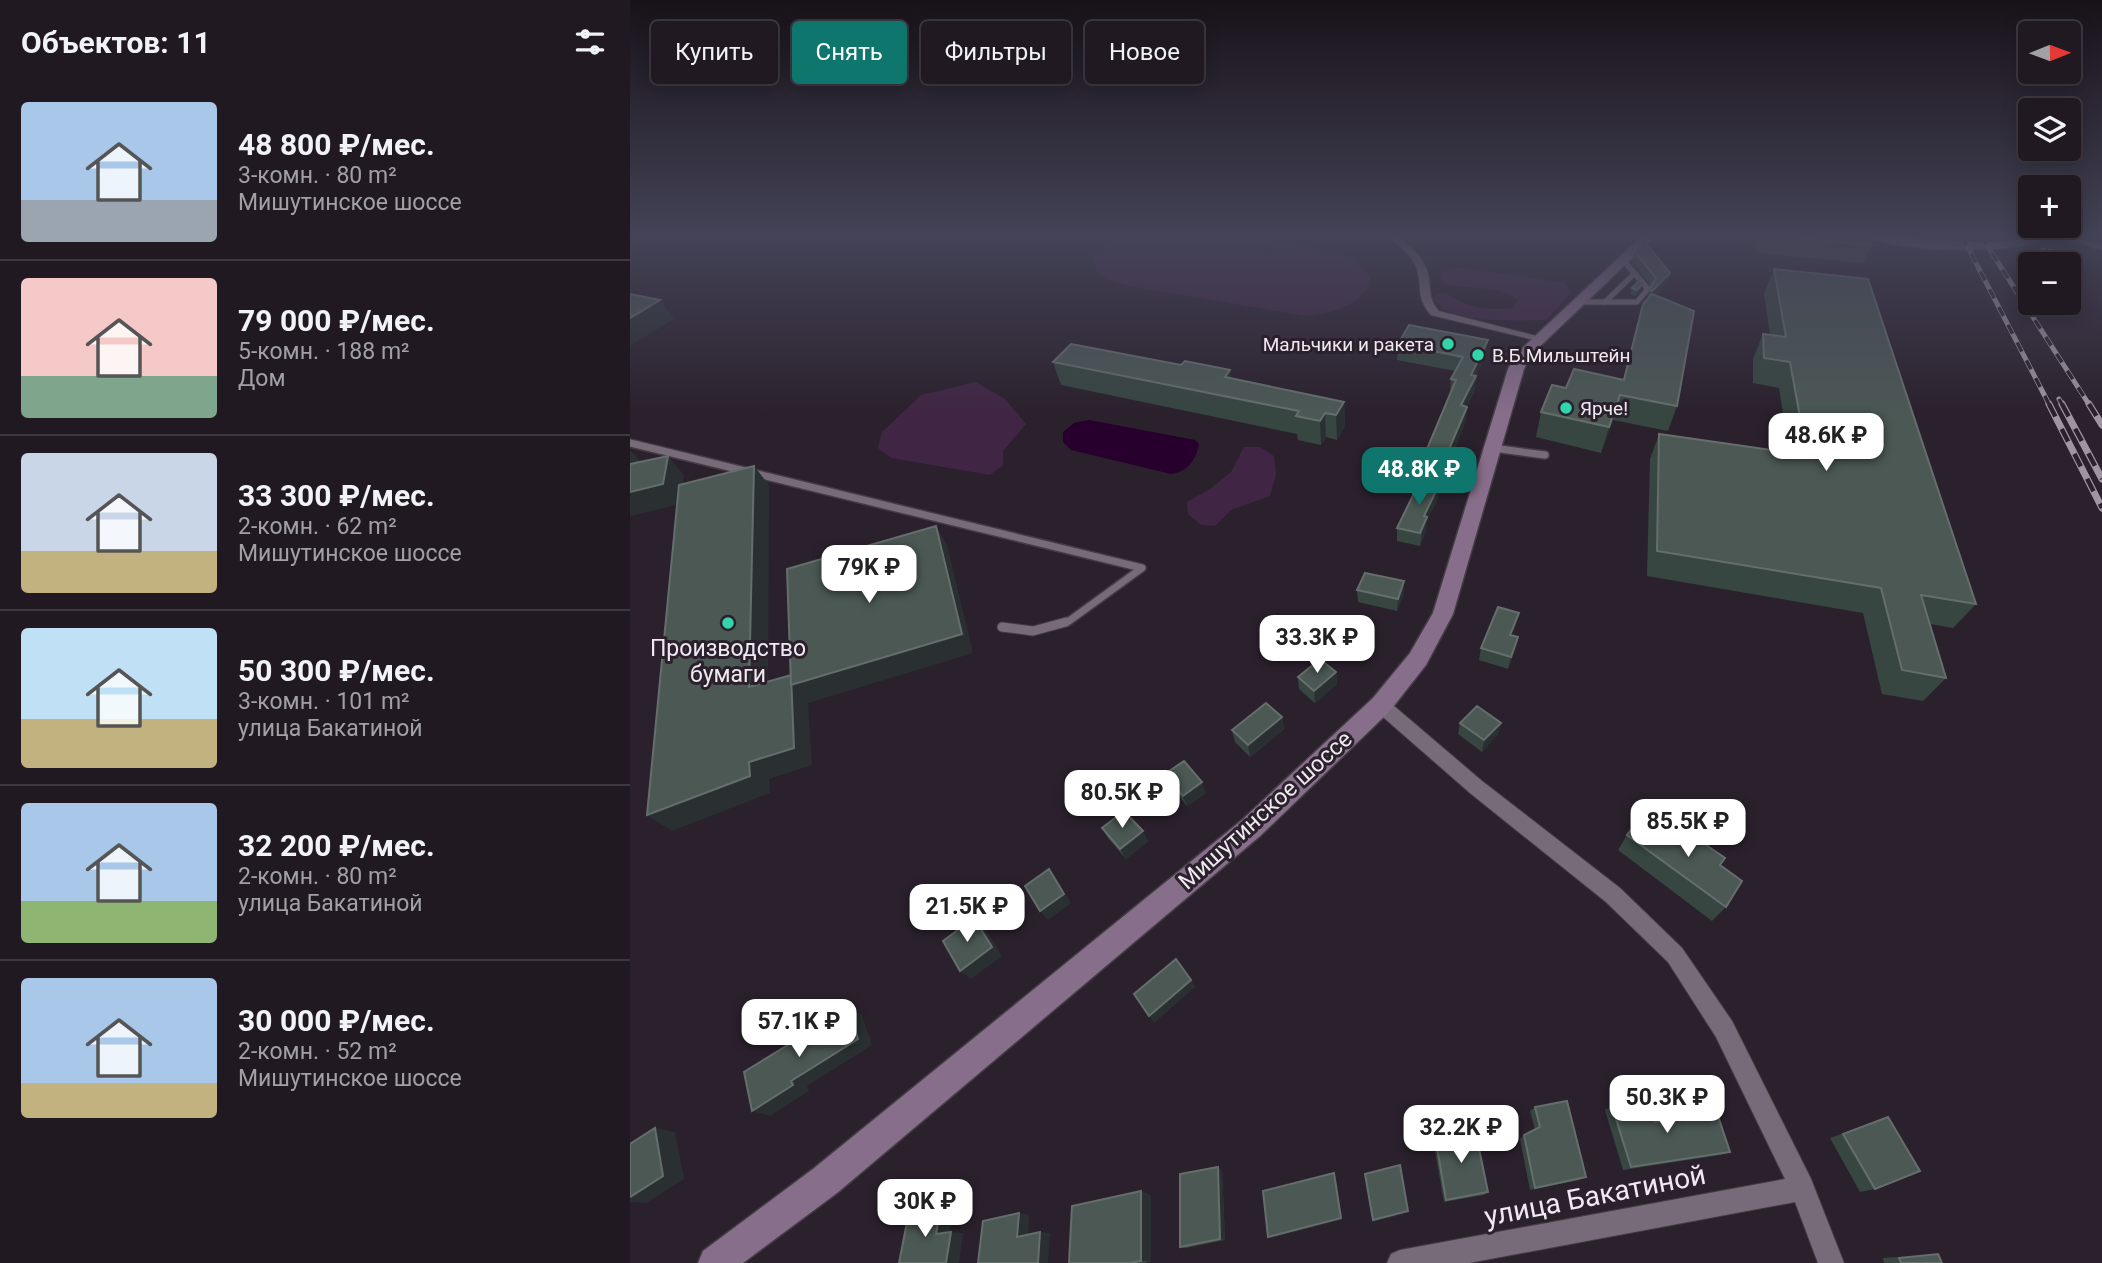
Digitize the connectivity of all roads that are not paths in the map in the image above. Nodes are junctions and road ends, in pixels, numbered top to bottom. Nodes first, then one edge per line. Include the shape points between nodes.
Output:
1 (1423, 295) edge
2 (1586, 295) edge
3 (1610, 295) edge
4 (1643, 295) edge
5 (1576, 302) junction
6 (1605, 302) junction
7 (1538, 338) junction
8 (630, 443) edge
9 (1493, 448) junction
10 (1545, 455) dead end
11 (1002, 627) dead end
12 (1381, 705) junction
13 (1802, 1188) junction
14 (715, 1263) edge
15 (1400, 1263) edge
16 (1830, 1263) edge

1 - 7 street via 1435,313
2 - 5 main road, Мишутинское шоссе
3 - 6 lane
4 - 6 lane via 1637,302
5 - 6 lane
5 - 7 main road, Мишутинское шоссе
7 - 9 main road, Мишутинское шоссе via 1517,369
8 - 11 lane via 1142,568 1069,621 1032,631
9 - 10 lane
9 - 12 main road, Мишутинское шоссе via 1443,614 1419,659
12 - 13 street via 1613,895 1675,955 1724,1029
12 - 14 main road, Мишутинское шоссе via 1251,828 825,1181
13 - 15 street, улица Бакатиной
13 - 16 street

